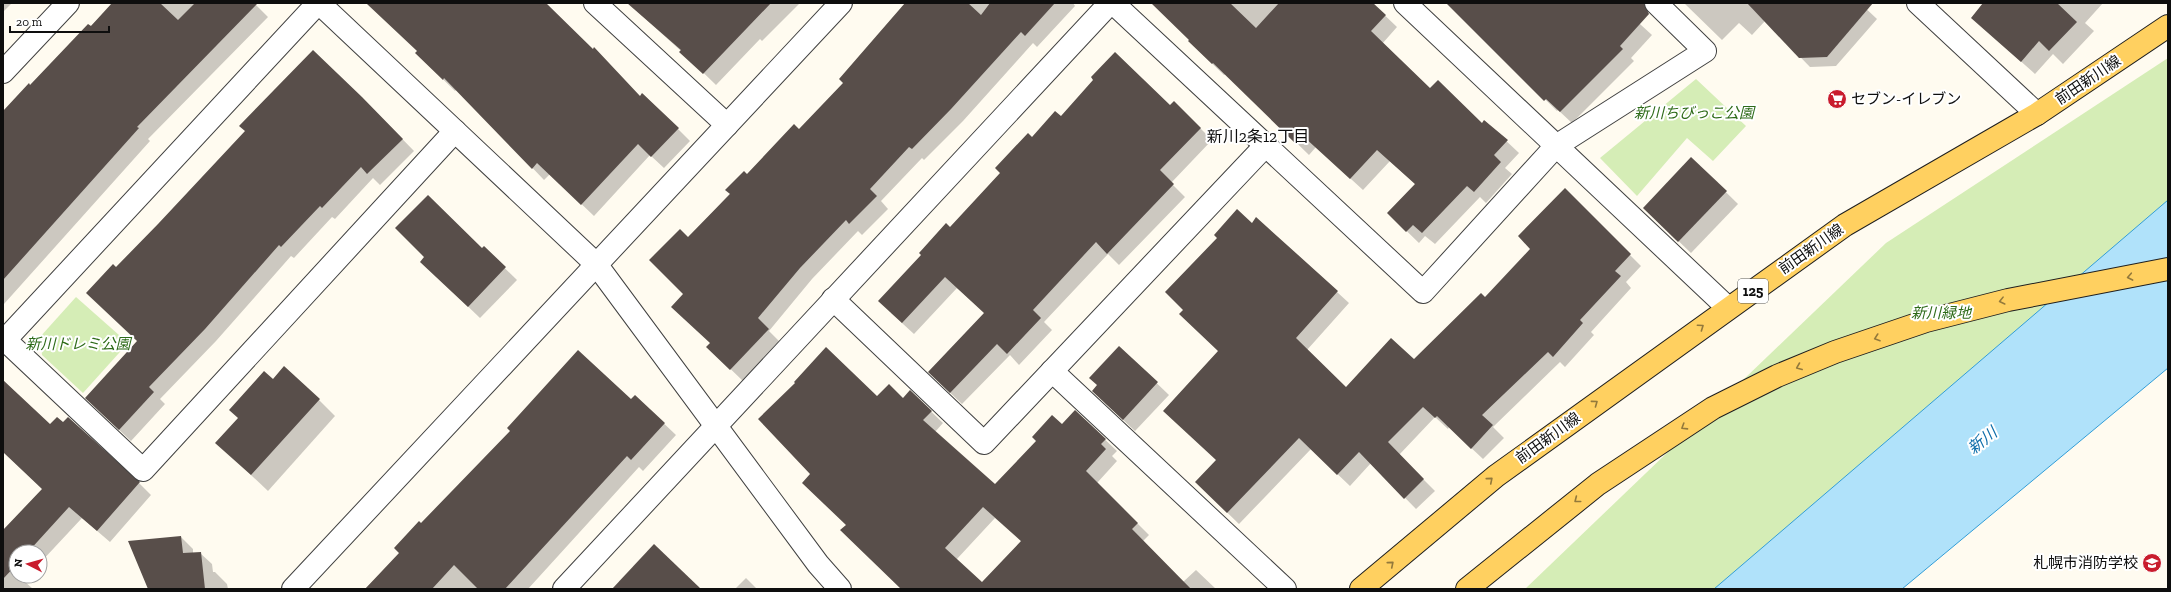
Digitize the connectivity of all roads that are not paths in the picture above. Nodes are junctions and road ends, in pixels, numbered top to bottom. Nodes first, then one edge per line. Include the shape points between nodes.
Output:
1 (68, 3) edge
2 (318, 3) edge
3 (595, 3) edge
4 (841, 3) edge
5 (1112, 3) edge
6 (1405, 3) edge
7 (1656, 3) edge
8 (1918, 3) edge
9 (2168, 26) edge
10 (3, 72) edge
11 (2037, 114) junction
12 (727, 125) junction
13 (455, 131) junction
14 (1266, 145) junction
15 (1556, 146) junction
16 (596, 264) junction
17 (2168, 269) edge
18 (833, 299) junction
19 (1728, 308) junction
20 (4, 339) edge
21 (1052, 371) junction
22 (716, 426) junction
23 (293, 589) edge
24 (564, 589) edge
25 (840, 589) edge
26 (1285, 589) edge
27 (1361, 589) edge
28 (1467, 589) edge

1 - 10 street
2 - 13 street
2 - 20 street
3 - 12 street
4 - 12 street
5 - 14 street
5 - 18 street
6 - 15 street
7 - 15 street via 1705,51
8 - 11 street
9 - 11 main road, 前田新川線 / 125
11 - 19 main road, 前田新川線 / 125 via 1845,225
12 - 16 street
13 - 16 street
13 - 20 street via 143,470
14 - 15 street via 1423,292
14 - 21 street
15 - 19 street
16 - 22 street
16 - 23 street
17 -> 28 main road via 2008,300 1926,321 1835,352 1777,376 1719,405 1598,484
18 - 21 street via 984,443
18 - 22 street
27 -> 19 main road, 前田新川線 / 125 via 1496,476
21 - 26 street
22 - 24 street
22 - 25 street via 818,564

